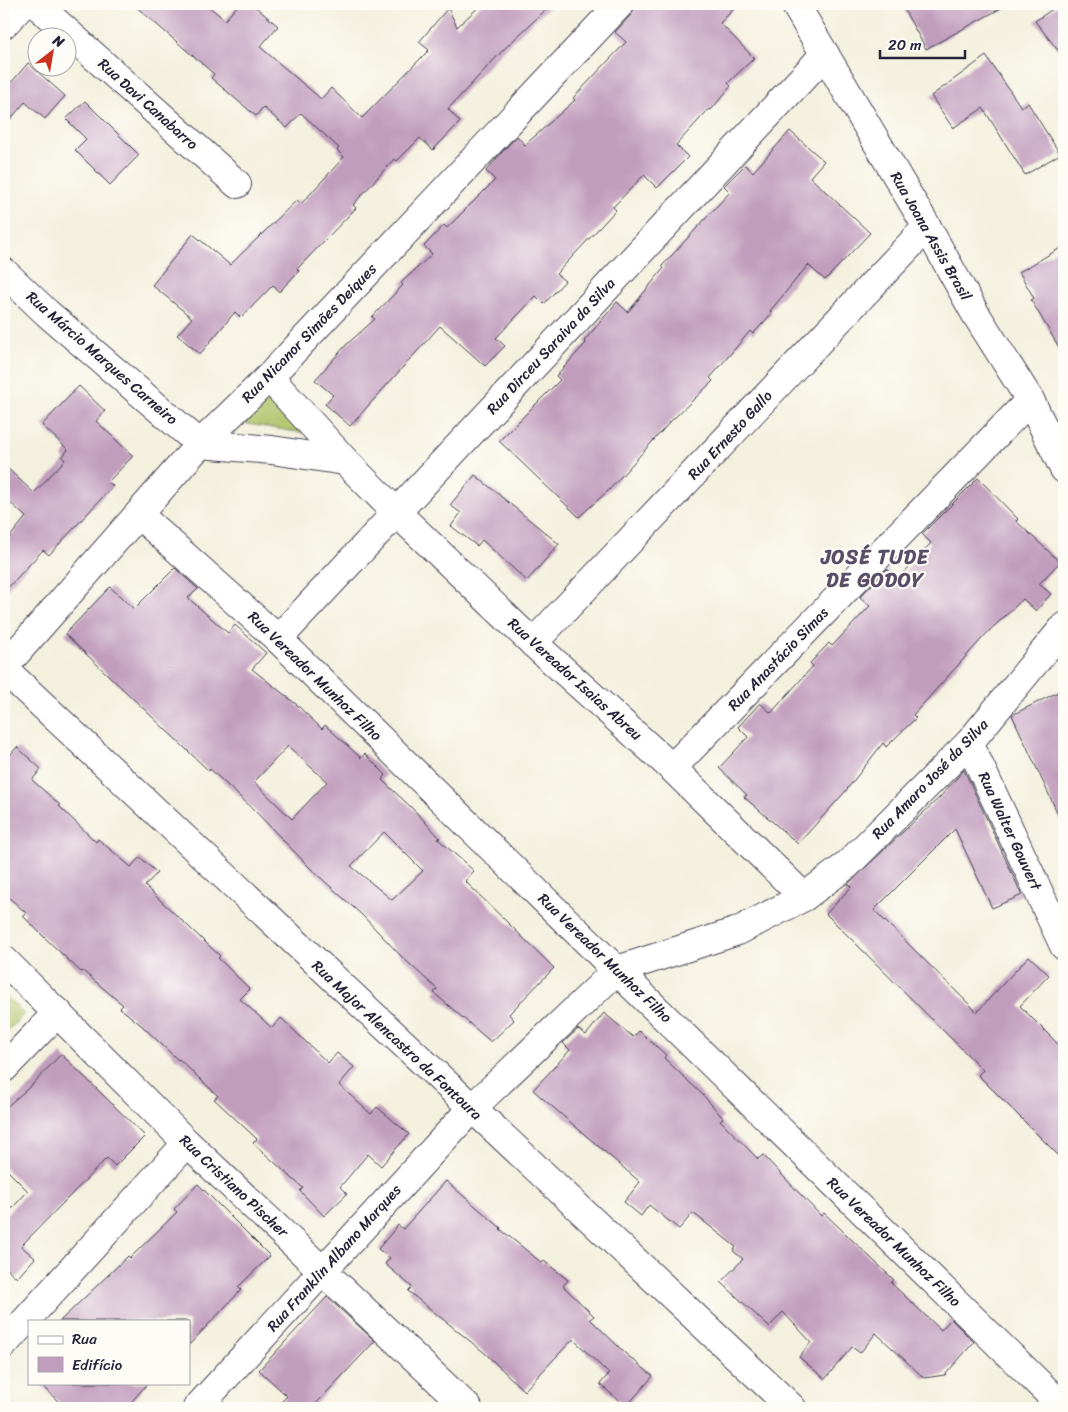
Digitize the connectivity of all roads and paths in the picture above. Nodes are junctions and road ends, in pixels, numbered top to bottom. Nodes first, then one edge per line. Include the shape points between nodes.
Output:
1 (23, 4) edge
2 (36, 4) edge
3 (620, 4) edge
4 (795, 4) edge
5 (4, 24) edge
6 (824, 54) junction
7 (237, 184) dead end
8 (927, 227) junction
9 (4, 272) edge
10 (268, 377) junction
11 (1030, 400) junction
12 (200, 444) junction
13 (345, 461) junction
14 (1064, 469) edge
15 (396, 512) junction
16 (139, 515) junction
17 (1064, 627) edge
18 (278, 638) junction
19 (533, 643) junction
20 (4, 668) edge
21 (969, 744) junction
22 (672, 768) junction
23 (804, 897) junction
24 (1064, 946) edge
25 (4, 960) edge
26 (617, 970) junction
27 (58, 1012) junction
28 (4, 1068) edge
29 (471, 1109) junction
30 (187, 1143) junction
31 (322, 1270) junction
32 (4, 1344) edge
33 (197, 1408) edge
34 (468, 1408) edge
35 (792, 1408) edge
36 (1064, 1408) edge

1 - 5 street
2 - 7 street, Rua Davi Canabarro
3 - 10 street, Rua Nicanor Simões Deiques
4 - 6 street, Rua Joana Assis Brasil
6 - 8 street, Rua Joana Assis Brasil
6 - 15 street, Rua Dirceu Saraiva da Silva
8 - 11 street, Rua Joana Assis Brasil via 975,313
8 - 19 street, Rua Ernesto Gallo
9 - 12 street, Rua Márcio Marques Carneiro
10 - 12 street, Rua Nicanor Simões Deiques
10 - 13 street, Rua Vereador Isaias Abreu
11 - 14 street, Rua Joana Assis Brasil
11 - 22 street, Rua Anastácio Simas
12 - 13 street
12 - 16 street, Rua Nicanor Simões Deiques
13 - 15 street, Rua Vereador Isaias Abreu
15 - 18 street, Rua Dirceu Saraiva da Silva
15 - 19 street, Rua Vereador Isaias Abreu
16 - 18 street, Rua Vereador Munhoz Filho
16 - 20 street, Rua Nicanor Simões Deiques
17 - 21 street, Rua Amaro José da Silva
18 - 26 street, Rua Vereador Munhoz Filho
19 - 22 street, Rua Vereador Isaias Abreu
20 - 29 street, Rua Major Alencastro da Fontoura
21 - 23 street, Rua Amaro José da Silva via 847,865
21 - 24 street, Rua Walter Gouvert
22 - 23 street, Rua Vereador Isaias Abreu
23 - 26 street, Rua Amaro José da Silva via 738,931
25 - 27 street, Rua Cristiano Pischer
26 - 29 street, Rua Franklin Albano Marques
26 - 36 street, Rua Vereador Munhoz Filho
27 - 28 street
27 - 30 street, Rua Cristiano Pischer
29 - 31 street, Rua Franklin Albano Marques
29 - 35 street, Rua Major Alencastro da Fontoura
30 - 31 street, Rua Cristiano Pischer
30 - 32 street
31 - 33 street, Rua Franklin Albano Marques
31 - 34 street, Rua Cristiano Pischer

